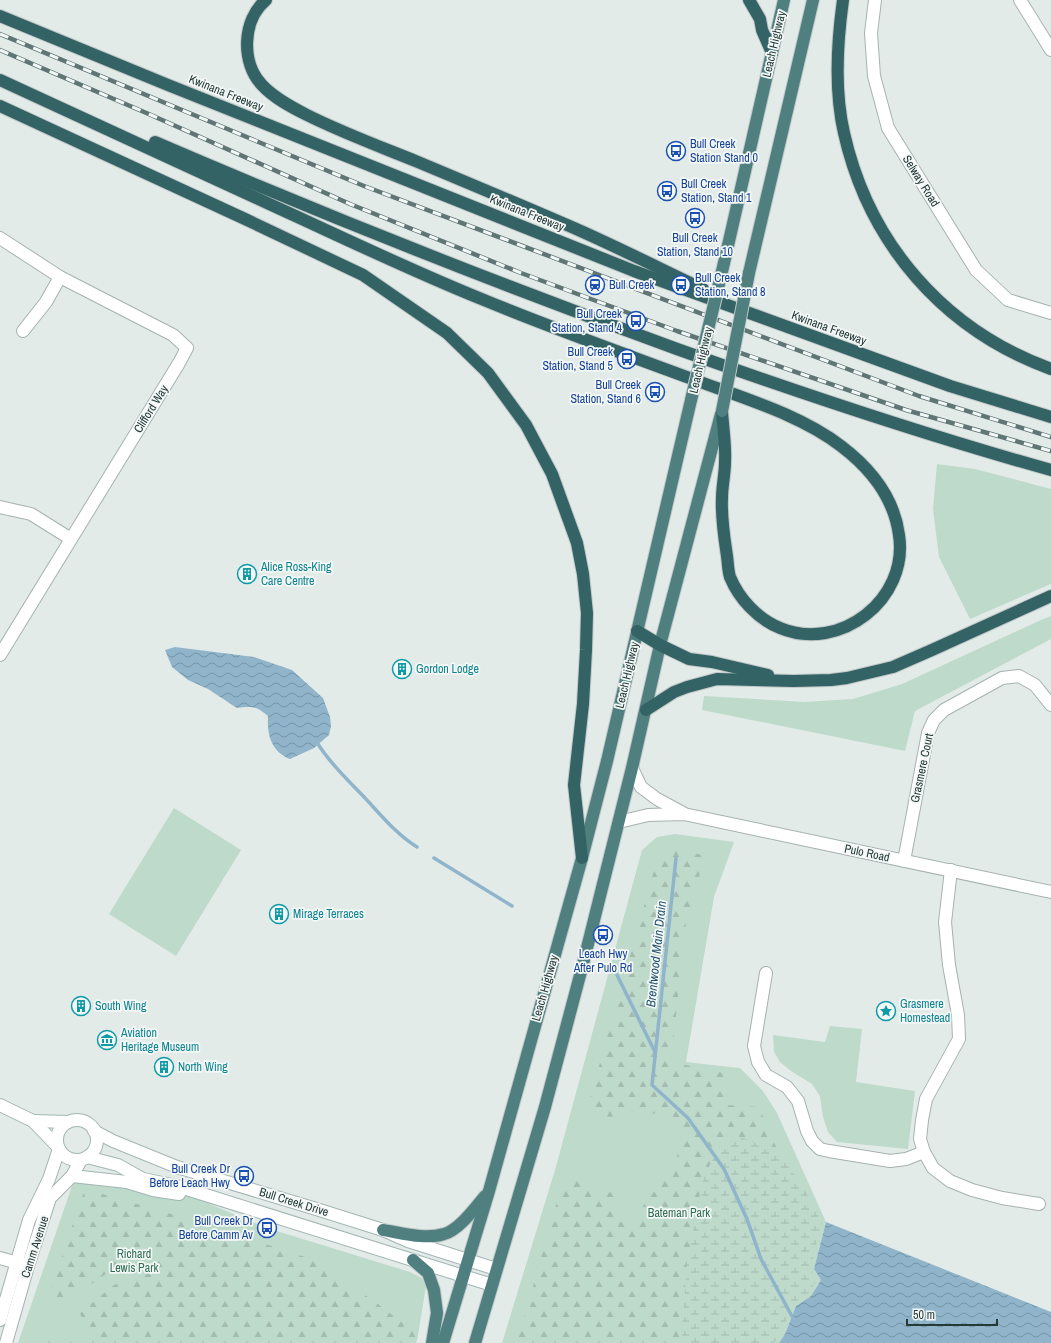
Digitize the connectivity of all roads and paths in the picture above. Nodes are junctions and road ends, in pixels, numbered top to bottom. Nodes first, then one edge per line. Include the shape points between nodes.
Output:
1 (266, 0) edge
2 (749, 0) edge
3 (784, 0) edge
4 (813, 0) edge
5 (843, 0) edge
6 (875, 0) edge
7 (1020, 0) edge
8 (0, 16) edge
9 (1051, 50) edge
10 (772, 54) junction
11 (0, 77) edge
12 (0, 80) edge
13 (0, 106) edge
14 (0, 238) edge
15 (60, 277) junction
16 (1051, 313) edge
17 (774, 323) junction
18 (24, 332) dead end
19 (1051, 370) edge
20 (722, 411) junction
21 (1051, 417) edge
22 (1051, 470) edge
23 (0, 507) edge
24 (71, 539) junction
25 (1051, 596) edge
26 (637, 631) junction
27 (660, 645) junction
28 (0, 655) edge
29 (794, 681) junction
30 (1051, 705) edge
31 (646, 710) junction
32 (632, 768) junction
33 (684, 814) junction
34 (619, 822) junction
35 (582, 858) junction
36 (904, 861) junction
37 (951, 870) junction
38 (1051, 892) edge
39 (766, 973) dead end
40 (0, 1105) edge
41 (33, 1121) junction
42 (68, 1122) junction
43 (94, 1131) junction
44 (58, 1148) junction
45 (924, 1152) junction
46 (84, 1159) junction
47 (72, 1176) junction
48 (489, 1191) junction
49 (226, 1201) junction
50 (1040, 1204) dead end
51 (383, 1230) junction
52 (0, 1258) edge
53 (413, 1260) junction
54 (468, 1260) junction
55 (16, 1262) junction
56 (28, 1266) junction
57 (496, 1269) junction
58 (464, 1276) junction
59 (492, 1285) junction
60 (0, 1320) edge
61 (6, 1343) edge
62 (432, 1343) edge
63 (443, 1343) edge
64 (474, 1343) edge

1 - 17 highway via 251,23 247,42 248,54 255,75 276,98 326,124 584,233
2 - 10 highway via 760,19
3 - 10 highway, Leach Highway
4 - 20 highway, bridge via 749,273
5 - 19 highway via 838,75 844,132 855,172 875,218 894,250 947,310 998,345
6 - 16 street, Selway Road via 871,33 874,76 888,128 976,270 1008,300
7 - 9 street
8 - 17 highway, Kwinana Freeway via 634,271
10 - 26 highway, Leach Highway, bridge
11 - 22 highway via 275,193 589,317 908,428
12 - 20 highway via 398,263 492,303 749,400 809,426 840,445 868,469 883,489 894,513 900,537 899,563 892,582 882,599 866,616 846,628 803,634 782,629 762,619 742,599 729,575 722,524 726,460
13 - 35 highway via 363,275 447,333 488,373 526,425 552,474 577,543 584,574 586,650 574,785
14 - 15 street, Clifford Way
15 - 18 street
15 - 24 street, Clifford Way via 173,335 187,348
17 - 21 highway, Kwinana Freeway via 950,386
20 - 27 highway
23 - 24 street via 31,514
24 - 28 street, Clifford Way
25 - 29 highway via 893,667 847,678
26 - 27 highway
26 - 35 highway, Leach Highway
27 - 29 highway via 690,659
27 - 31 highway
29 - 31 highway via 717,679 679,690
30 - 36 street, Grasmere Court via 1035,685 1019,676 1002,678 944,710 934,720 928,733
31 - 32 highway
32 - 33 street, Pulo Road via 641,787
32 - 34 highway
33 - 34 street, Pulo Road via 648,815
33 - 36 street, Pulo Road
34 - 57 highway via 545,1106
35 - 48 highway, Leach Highway
36 - 37 street, Pulo Road
37 - 38 street, Pulo Road
37 - 45 street via 944,922 948,965 958,1015 959,1040 926,1099 920,1140
39 - 45 street via 754,1046 758,1062 766,1075 787,1087 798,1101 812,1141 829,1151 890,1161 906,1159
40 - 41 street, Bull Creek Drive
41 - 42 street, Bull Creek Drive
41 - 44 street, Bull Creek Drive
42 - 43 street, Bull Creek Drive via 86,1122
42 - 44 street via 57,1134
43 - 46 street via 95,1148 92,1154
43 - 51 street, Bull Creek Drive via 177,1167
44 - 46 street, Bull Creek Drive via 62,1155 68,1158
44 - 55 street, Camm Avenue via 49,1179 29,1220
45 - 50 street via 933,1168 950,1181 995,1196
46 - 47 street, Camm Avenue
46 - 49 street, Bull Creek Drive via 118,1165 143,1179 178,1186
47 - 49 street via 127,1182 153,1190
47 - 56 street, Camm Avenue via 50,1198
48 - 51 highway via 452,1231 445,1234 431,1237
48 - 54 highway, Leach Highway
49 - 53 street, Bull Creek Drive
51 - 54 street, Bull Creek Drive via 408,1241
52 - 55 street
53 - 58 street, Bull Creek Drive
53 - 62 highway via 428,1273 434,1290 437,1313
54 - 57 street, Bull Creek Drive
54 - 58 highway, Leach Highway
55 - 56 street
55 - 60 street, Camm Avenue
56 - 61 street, Camm Avenue
57 - 59 highway
58 - 59 street, Bull Creek Drive
58 - 63 highway, Leach Highway
59 - 64 highway

